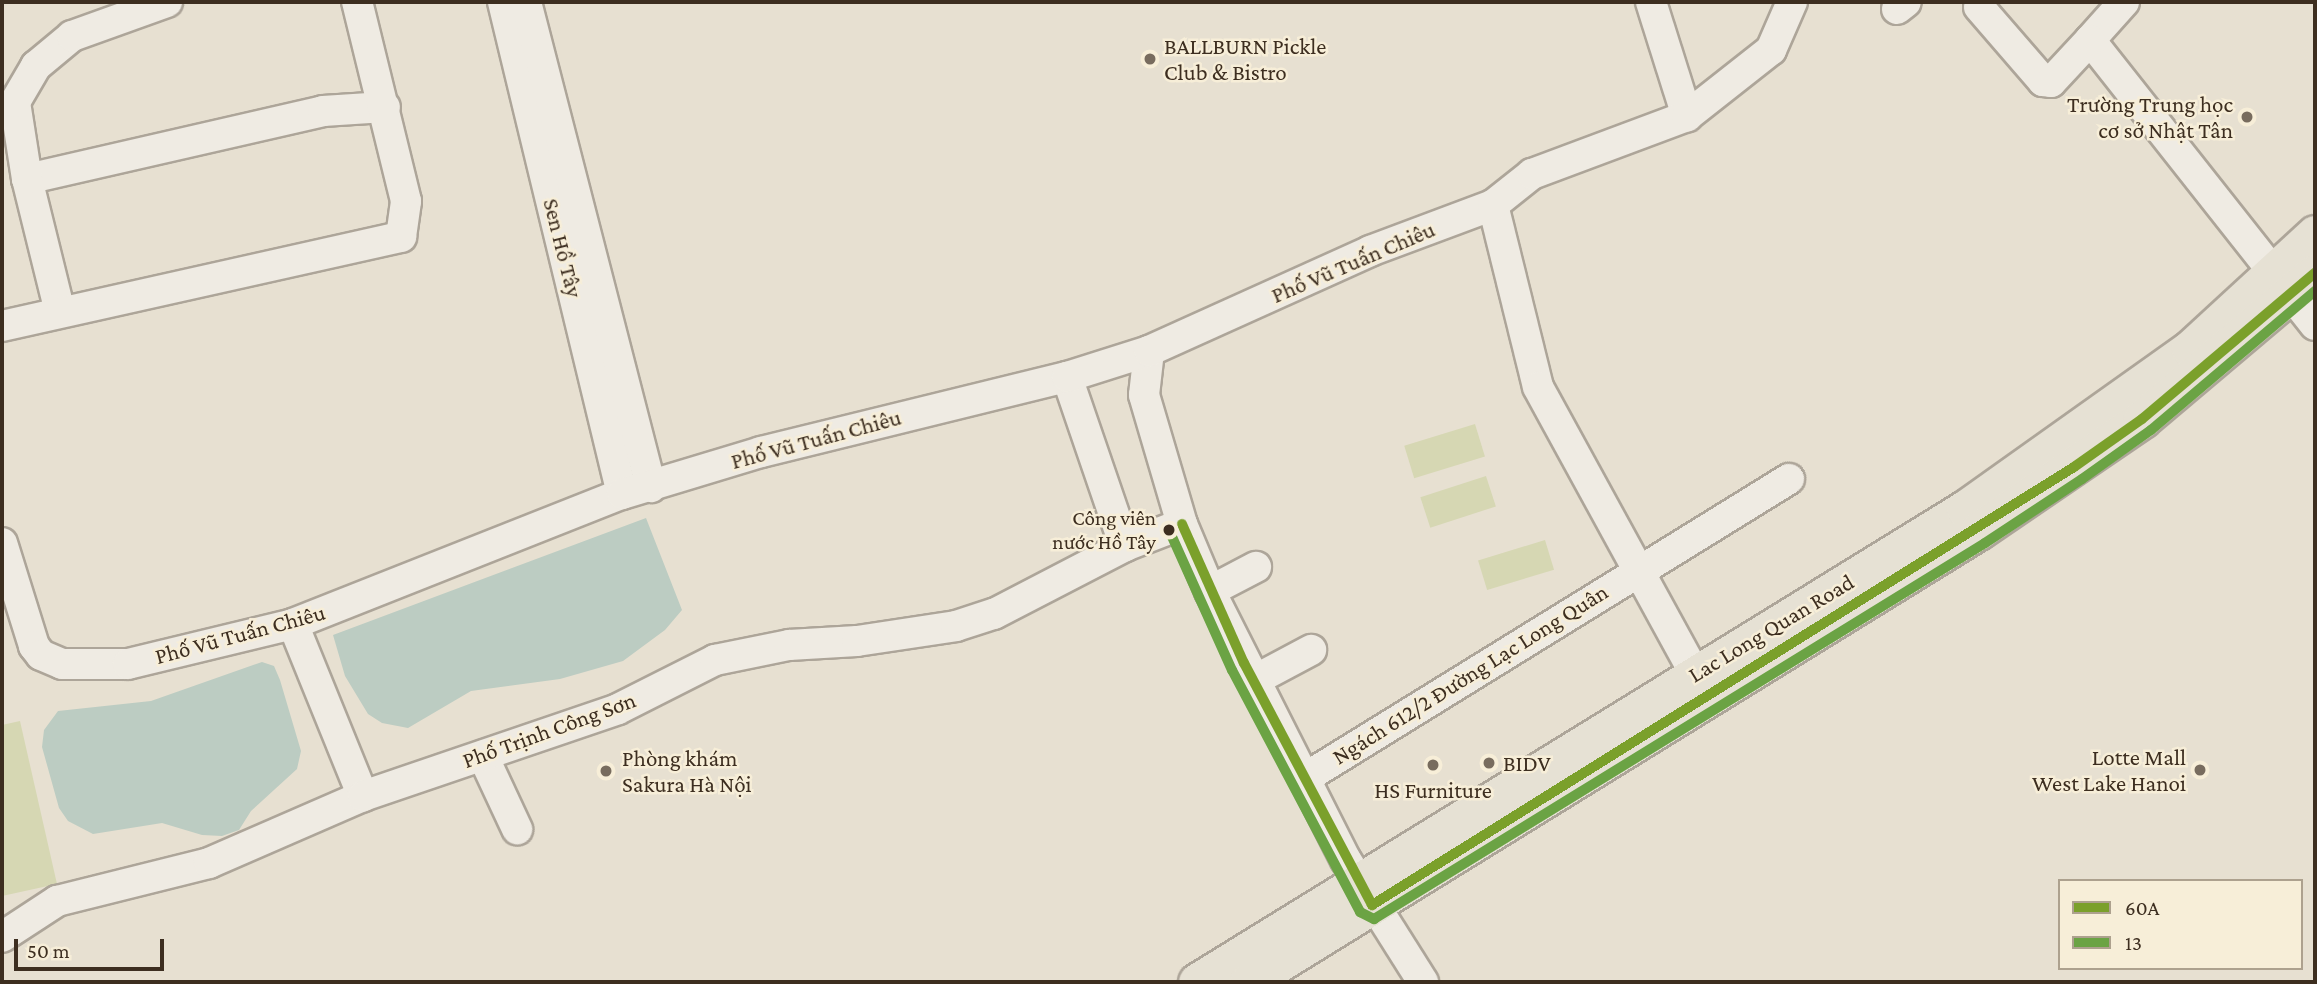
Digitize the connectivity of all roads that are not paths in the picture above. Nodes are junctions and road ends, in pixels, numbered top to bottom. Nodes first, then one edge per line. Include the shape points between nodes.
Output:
1 (167, 2) edge
2 (356, 2) edge
3 (503, 2) edge
4 (526, 2) edge
5 (1651, 2) edge
6 (1792, 2) edge
7 (2113, 6) edge
8 (1979, 7) dead end
9 (2090, 40) junction
10 (386, 107) junction
11 (1687, 116) junction
12 (27, 179) junction
13 (1493, 205) junction
14 (2315, 234) edge
15 (2294, 281) edge
16 (60, 312) junction
17 (2315, 326) edge
18 (2, 327) edge
19 (1149, 351) junction
20 (1067, 377) junction
21 (1789, 479) dead end
22 (652, 487) junction
23 (622, 494) junction
24 (1182, 524) junction
25 (2, 543) edge
26 (1125, 546) junction
27 (1256, 567) dead end
28 (1636, 570) junction
29 (1210, 591) junction
30 (293, 624) junction
31 (1311, 650) dead end
32 (1695, 674) junction
33 (1253, 681) junction
34 (484, 756) junction
35 (1305, 778) junction
36 (363, 796) junction
37 (517, 829) dead end
38 (1365, 893) junction
39 (2, 937) edge
40 (1197, 982) edge
41 (1248, 982) edge
42 (1423, 982) edge

1 - 12 street via 72,36 23,83 15,102
2 - 10 street
3 - 23 street, Sen Hồ Tây
4 - 22 street, Sen Hồ Tây
5 - 11 street
6 - 11 street, Phố Vũ Tuấn Chiêu via 1771,50
7 - 9 street
8 - 9 street via 2043,81 2051,82
9 - 15 street via 2171,148
10 - 12 street via 323,111
10 - 16 street via 406,201 401,237
11 - 13 street, Phố Vũ Tuấn Chiêu via 1532,174
12 - 16 street
13 - 19 street, Phố Vũ Tuấn Chiêu via 1370,251
13 - 28 street via 1538,387
14 - 15 main road, Lac Long Quan Road
15 - 17 street
15 - 32 main road, Lac Long Quan Road via 1965,509
15 - 38 main road, Lac Long Quan Road via 2141,419 1978,531
16 - 18 street
19 - 20 street, Phố Vũ Tuấn Chiêu
19 - 24 street via 1144,395
20 - 22 street, Phố Vũ Tuấn Chiêu via 761,452
20 - 26 street
21 - 28 street, Ngách 612/2 Đường Lạc Long Quân
22 - 23 street, Phố Vũ Tuấn Chiêu
23 - 30 street, Phố Vũ Tuấn Chiêu
24 - 26 street, Phố Trịnh Công Sơn
24 - 29 street
25 - 30 street, Phố Vũ Tuấn Chiêu via 34,646 41,655 62,664 128,664
26 - 34 street, Phố Trịnh Công Sơn via 994,614 956,626 857,641 789,645 715,660 618,709
27 - 29 street
28 - 32 street
28 - 35 street, Ngách 612/2 Đường Lạc Long Quân
29 - 33 street
30 - 36 street
31 - 33 street
32 - 38 main road, Lac Long Quan Road
33 - 35 street
34 - 36 street, Phố Trịnh Công Sơn
34 - 37 street
35 - 38 street
36 - 39 street, Phố Trịnh Công Sơn via 209,863 57,901
38 - 40 main road, Lac Long Quan Road
38 - 41 main road, Lac Long Quan Road
38 - 42 street

